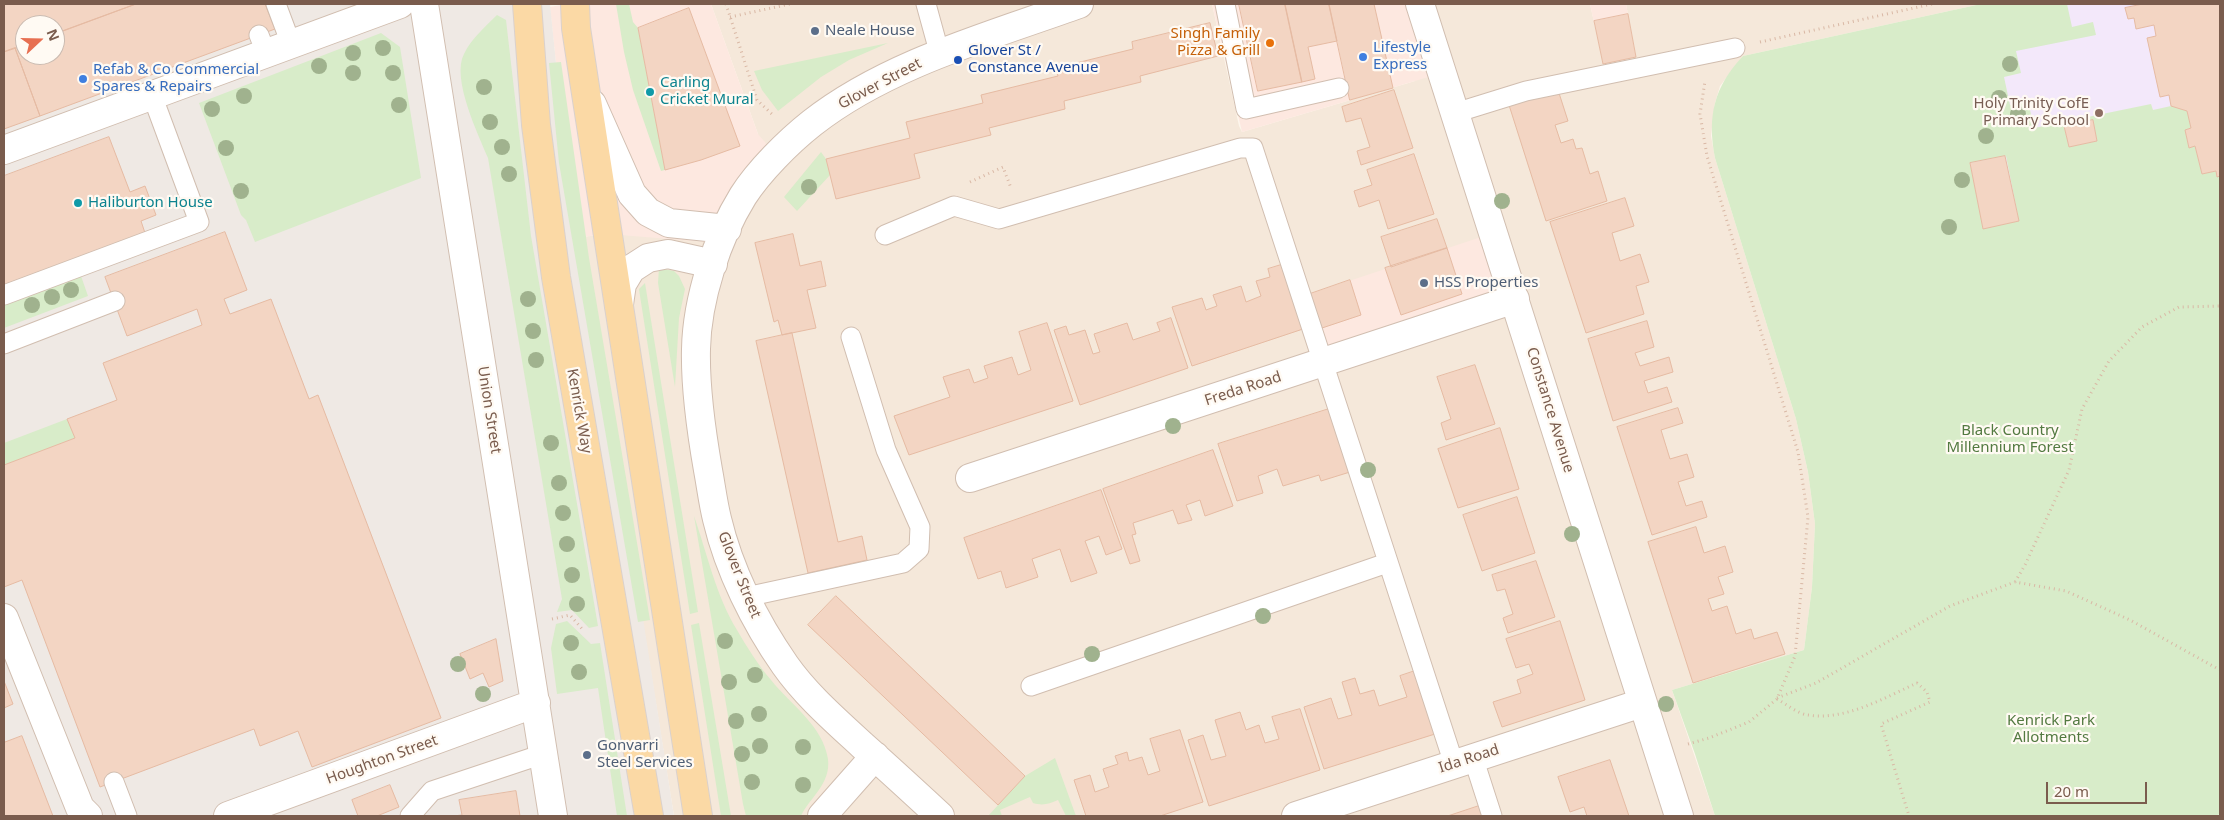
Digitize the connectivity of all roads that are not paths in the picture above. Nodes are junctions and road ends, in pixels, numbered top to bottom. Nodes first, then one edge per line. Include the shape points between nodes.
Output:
1 (276, 4) edge
2 (400, 4) edge
3 (424, 4) edge
4 (527, 4) edge
5 (575, 4) edge
6 (926, 4) edge
7 (1079, 4) edge
8 (1225, 4) edge
9 (1420, 4) edge
10 (291, 44) junction
11 (1735, 48) road end
12 (940, 54) junction
13 (585, 87) junction
14 (1339, 88) dead end
15 (152, 96) junction
16 (1455, 113) junction
17 (4, 150) edge
18 (727, 229) junction
19 (885, 235) dead end
20 (713, 264) junction
21 (4, 295) edge
22 (1515, 299) junction
23 (115, 301) dead end
24 (619, 304) junction
25 (851, 337) dead end
26 (4, 344) edge
27 (1322, 363) junction
28 (970, 478) dead end
29 (1387, 563) junction
30 (746, 597) junction
31 (4, 618) edge
32 (1032, 686) dead end
33 (536, 703) junction
34 (1642, 703) junction
35 (543, 754) junction
36 (875, 756) junction
37 (1463, 761) junction
38 (114, 782) dead end
39 (83, 815) edge
40 (127, 816) edge
41 (228, 816) edge
42 (410, 816) edge
43 (553, 816) edge
44 (649, 816) edge
45 (698, 816) edge
46 (822, 816) edge
47 (940, 816) edge
48 (1296, 816) edge
49 (1492, 816) edge
50 (1679, 816) edge

1 - 10 lane
2 - 10 street
3 - 33 street, Union Street
4 - 44 main road, Kenrick Way via 536,125 556,277
5 - 13 main road
6 - 12 lane
7 - 12 street, Glover Street
8 - 14 lane via 1246,110
9 - 16 street, Constance Avenue
10 - 15 street via 262,44
11 - 16 lane via 1526,91
12 - 18 street, Glover Street via 910,64 848,98 811,124 777,156 744,195
13 - 18 street via 632,194 648,212 669,223
13 - 24 main road
15 - 17 street
15 - 21 lane via 199,222
16 - 22 street, Constance Avenue
18 - 20 street, Glover Street
19 - 27 lane via 954,206 999,219 1240,148 1253,148
20 - 24 street via 668,254 648,258 631,269 622,284
20 - 30 street, Glover Street via 704,292 696,346 697,394 718,521
22 - 27 street, Freda Road
22 - 34 street, Constance Avenue
23 - 26 lane
24 - 45 main road
25 - 30 lane via 886,450 920,527 919,549 903,563
27 - 28 street, Freda Road
27 - 29 lane
29 - 32 lane
29 - 37 lane
30 - 36 street, Glover Street via 786,666 829,714
31 - 39 street
33 - 35 street, Union Street
33 - 41 street, Houghton Street
34 - 37 street, Ida Road
34 - 50 street, Constance Avenue
35 - 42 lane via 432,791
35 - 43 street, Union Street
36 - 46 street
36 - 47 street, Glover Street
37 - 48 street, Ida Road
37 - 49 lane
38 - 40 lane

